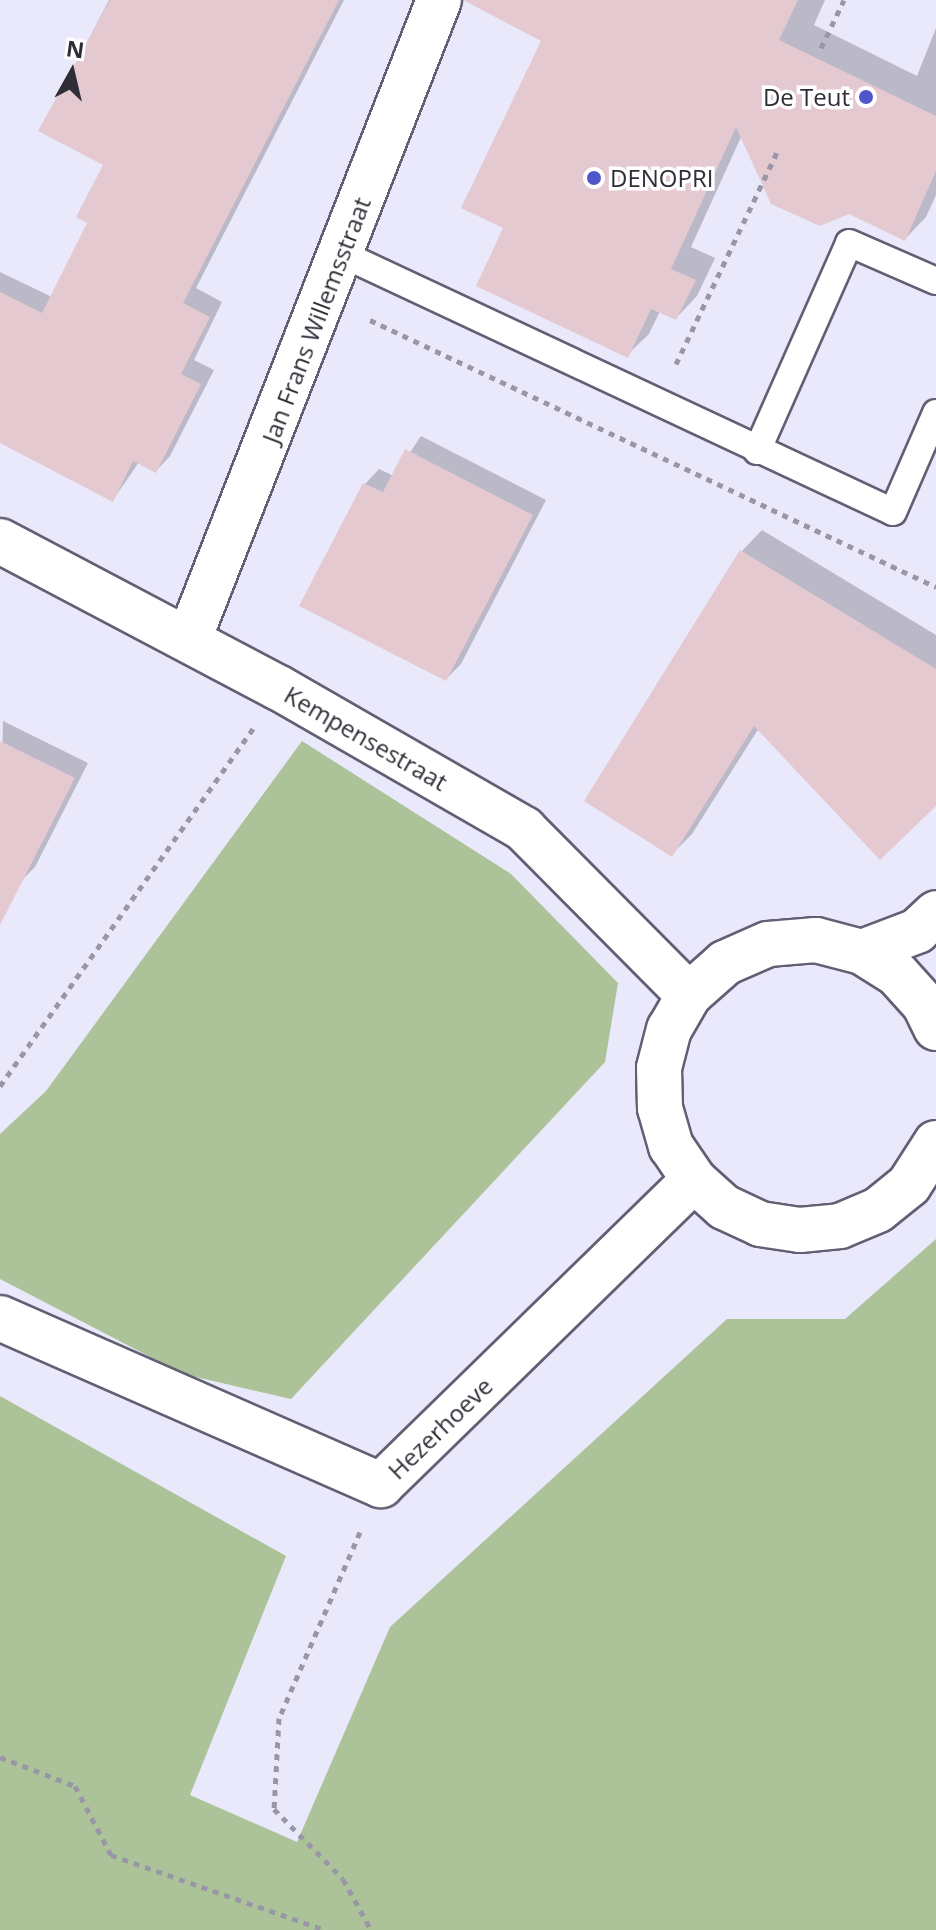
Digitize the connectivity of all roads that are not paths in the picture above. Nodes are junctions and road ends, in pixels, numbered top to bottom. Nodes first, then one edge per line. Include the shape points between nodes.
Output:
1 (439, 0) edge
2 (342, 254) junction
3 (936, 281) edge
4 (936, 413) edge
5 (757, 451) junction
6 (0, 541) edge
7 (189, 639) junction
8 (936, 913) edge
9 (862, 952) junction
10 (689, 995) junction
11 (936, 1028) edge
12 (936, 1143) edge
13 (694, 1180) junction
14 (923, 1196) edge
15 (0, 1318) edge

1 - 2 street, Jan Frans Willemsstraat
2 - 5 lane
2 - 7 street, Jan Frans Willemsstraat
3 - 5 lane via 849,243
4 - 5 lane via 893,512
6 - 7 street, Kempensestraat
7 - 10 street, Kempensestraat via 524,829
8 - 9 street via 917,931
9 - 10 street via 816,940 768,944 725,963
9 - 11 street via 897,974 925,1005
10 - 13 street via 669,1029 659,1068 660,1108 671,1146
12 - 14 street
13 - 14 street via 760,1224 800,1230 840,1226
13 - 15 street, Hezerhoeve via 381,1485

